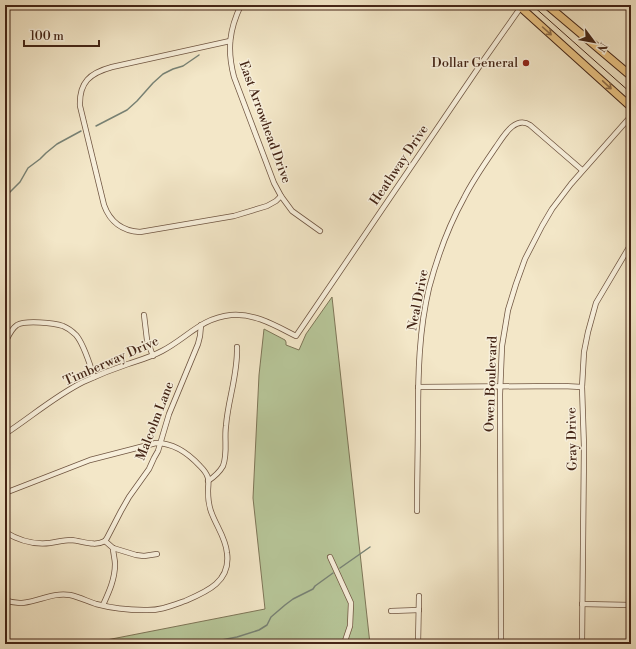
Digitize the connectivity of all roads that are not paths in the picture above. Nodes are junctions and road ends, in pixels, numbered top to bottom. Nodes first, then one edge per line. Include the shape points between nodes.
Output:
1 (241, 5) edge
2 (547, 5) edge
3 (519, 6) edge
4 (230, 41) junction
5 (631, 76) edge
6 (631, 107) edge
7 (631, 116) edge
8 (582, 170) junction
9 (281, 196) junction
10 (320, 231) dead end
11 (631, 244) edge
12 (144, 315) dead end
13 (201, 324) junction
14 (296, 336) joint
15 (5, 343) edge
16 (237, 347) dead end
17 (153, 356) junction
18 (94, 377) junction
19 (500, 386) junction
20 (418, 387) junction
21 (582, 387) junction
22 (5, 434) edge
23 (160, 443) junction
24 (208, 481) junction
25 (5, 493) edge
26 (417, 511) dead end
27 (5, 532) edge
28 (105, 541) junction
29 (113, 548) junction
30 (157, 554) dead end
31 (330, 557) dead end
32 (419, 596) dead end
33 (5, 600) edge
34 (582, 604) junction
35 (103, 605) junction
36 (631, 605) edge
37 (419, 610) junction
38 (391, 611) dead end
39 (344, 644) edge
40 (418, 644) edge
41 (501, 644) edge
42 (582, 644) edge

1 - 4 street, East Arrowhead Drive
2 - 5 main road
3 -> 6 main road
3 - 14 street, Heathway Drive
4 - 9 street, East Arrowhead Drive via 234,77
4 - 9 street via 112,67 98,71 88,80 82,89 80,106 104,205 116,224 129,231 140,232 234,216 267,206
7 - 8 street, Owen Boulevard
8 - 19 street, Owen Boulevard via 552,209 525,258 506,321
8 - 20 street, Neal Drive via 530,125 524,122 516,123 510,129 463,199 446,236 425,306
9 - 10 street, East Arrowhead Drive via 292,211
11 - 21 street, Gray Drive via 596,303 584,352
12 - 17 street via 147,340
13 - 14 street, Timberway Drive via 228,316 248,316 263,320
13 - 17 street, Timberway Drive via 174,345
13 - 23 street, Malcolm Lane via 198,344
15 - 18 street via 13,329 22,323 62,326 74,333 80,342
16 - 24 street via 237,366 227,413 225,458 220,471
17 - 18 street, Timberway Drive
18 - 22 street, Timberway Drive via 62,394
19 - 20 street
19 - 21 street
19 - 41 street, Owen Boulevard
20 - 26 street, Neal Drive
21 - 34 street, Gray Drive
23 - 24 street via 172,446 190,456 206,473
23 - 25 street via 90,460
23 - 28 street, Malcolm Lane via 149,470 129,497
24 - 35 street via 210,510 226,545 227,553 227,566 219,581 202,593 164,608 144,610
27 - 28 street via 36,544 66,540 97,544
28 - 29 street
29 - 30 street via 144,556
29 - 35 street via 115,573
31 - 39 street via 351,603 350,626
32 - 37 street
33 - 35 street via 18,604 66,595
34 - 36 street
34 - 42 street, Gray Drive
37 - 38 street
37 - 40 street

